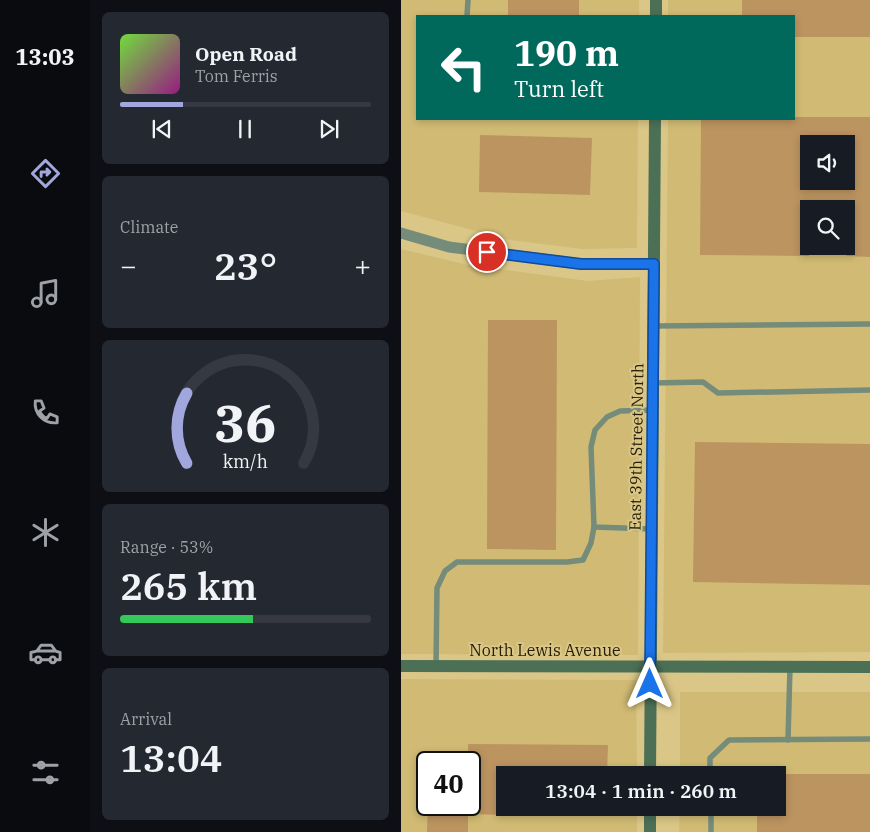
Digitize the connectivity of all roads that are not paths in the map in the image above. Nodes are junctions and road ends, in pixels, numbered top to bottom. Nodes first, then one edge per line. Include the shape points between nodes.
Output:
1 (468, 0) edge
2 (656, 0) edge
3 (467, 15) edge
4 (656, 15) edge
5 (655, 120) edge
6 (401, 233) edge
7 (654, 264) junction
8 (870, 324) edge
9 (653, 326) junction
10 (653, 384) junction
11 (870, 390) edge
12 (653, 410) junction
13 (594, 527) junction
14 (651, 529) junction
15 (401, 666) edge
16 (436, 666) junction
17 (650, 666) junction
18 (790, 667) junction
19 (870, 667) edge
20 (870, 739) edge
21 (788, 740) junction
22 (650, 766) edge
23 (710, 766) edge
24 (650, 816) edge
25 (711, 816) edge
26 (650, 832) edge
27 (711, 832) edge

1 - 3 lane
2 - 4 street
5 - 7 street, East 39th Street North
6 - 7 street via 449,247 581,264
7 - 9 street, East 39th Street North
8 - 9 lane
9 - 10 street, East 39th Street North
10 - 11 lane via 703,382 718,393
10 - 12 street, East 39th Street North
12 - 13 lane via 621,411 607,417 595,430 591,447
12 - 14 street, East 39th Street North
13 - 14 lane
13 - 16 lane via 583,560 457,562 445,571 437,588
14 - 17 street, East 39th Street North
15 - 16 street, North Lewis Avenue
16 - 17 street, North Lewis Avenue
17 - 18 street, North Lewis Avenue
17 - 22 street, East 39th Street North
18 - 19 street, North Lewis Avenue
18 - 21 lane
20 - 21 lane
21 - 23 lane via 729,740 710,758
24 - 26 street
25 - 27 lane

